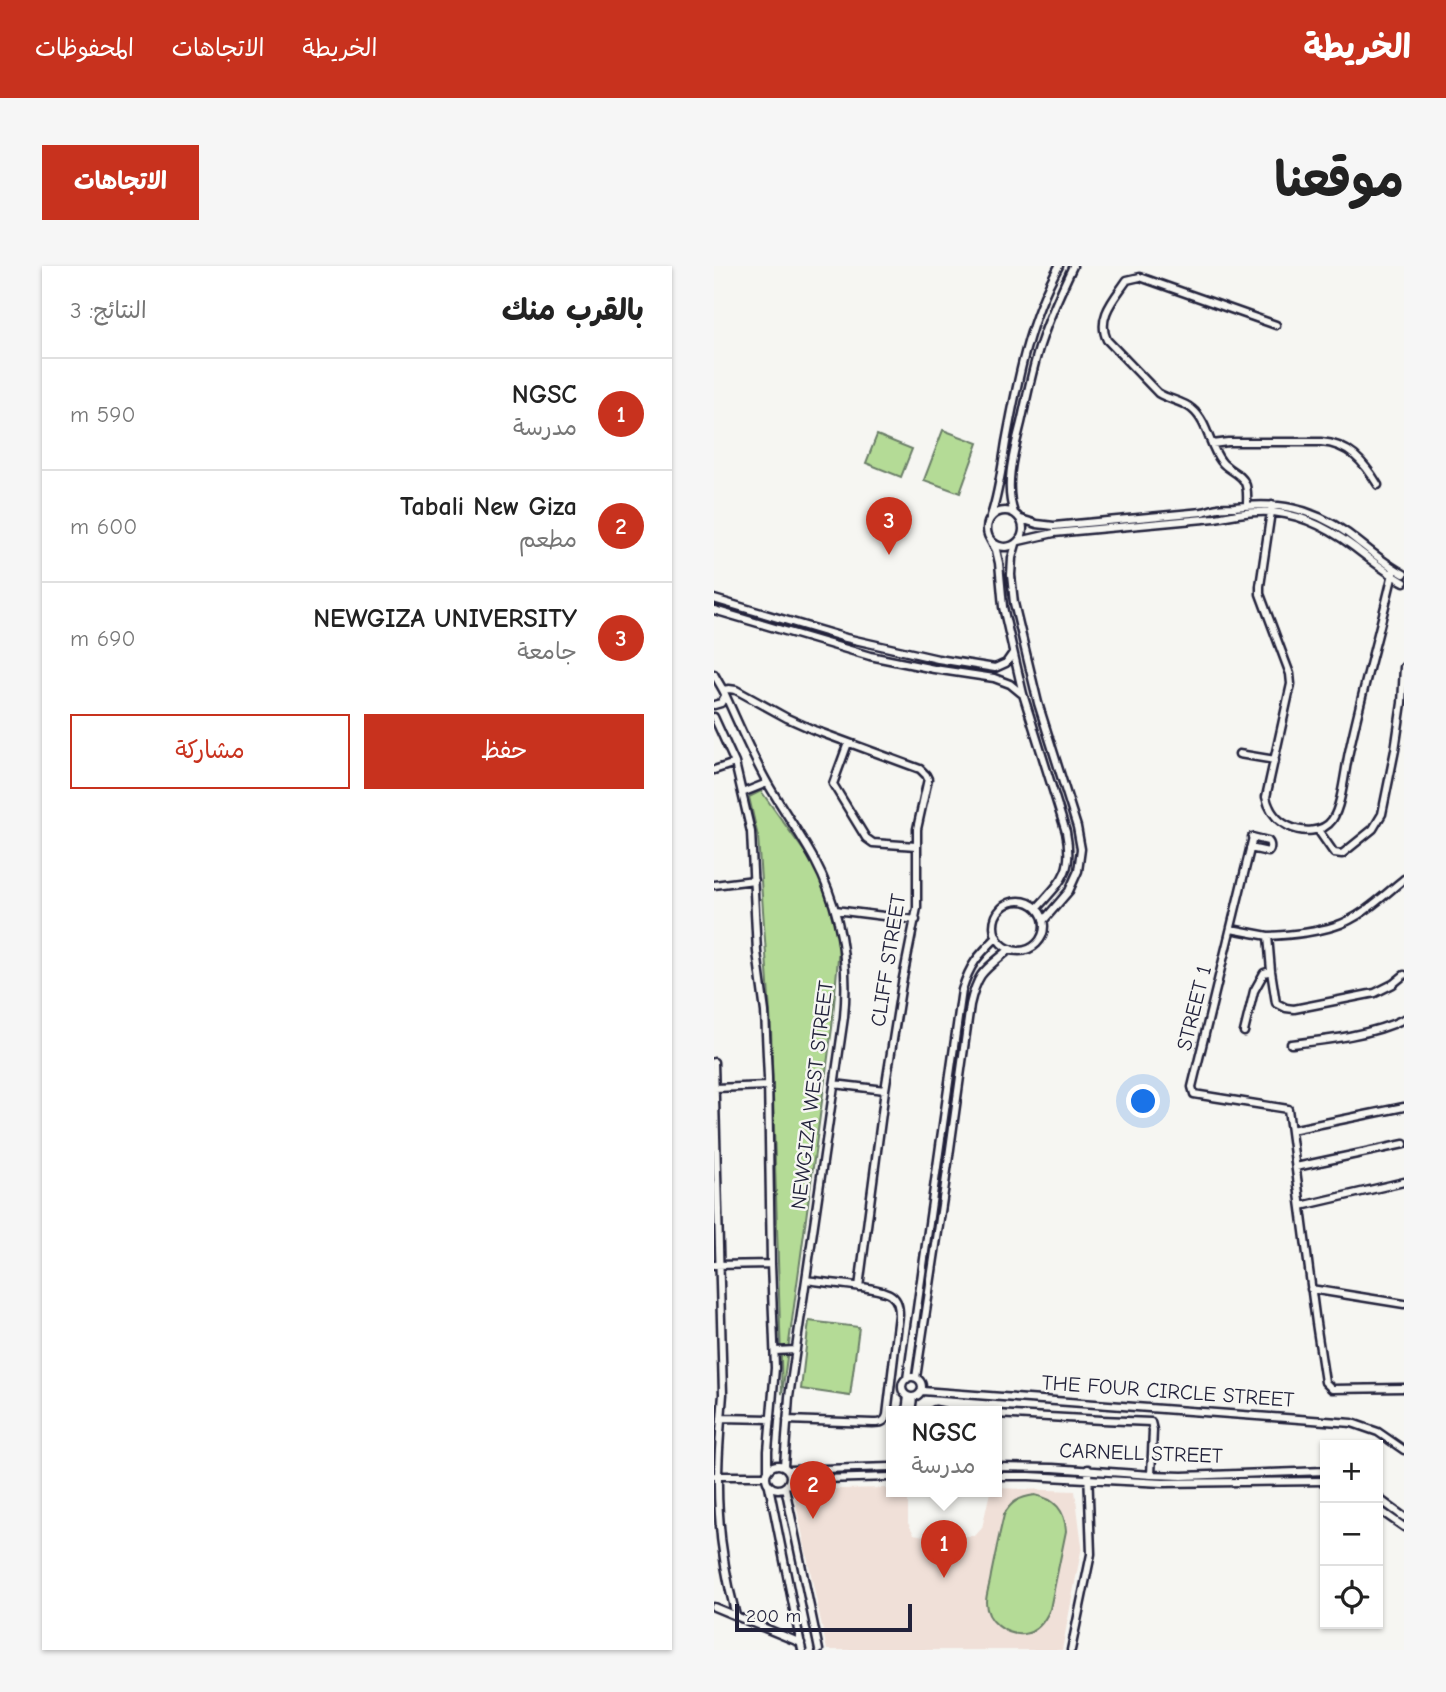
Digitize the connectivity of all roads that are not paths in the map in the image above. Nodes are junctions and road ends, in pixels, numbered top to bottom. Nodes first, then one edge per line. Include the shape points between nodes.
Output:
1 (1059, 266) edge
2 (1073, 266) edge
3 (1055, 274) junction
4 (1067, 279) junction
5 (1040, 310) junction
6 (1050, 318) junction
7 (1276, 325) dead end
8 (1212, 444) junction
9 (1378, 485) dead end
10 (1247, 504) junction
11 (1220, 508) junction
12 (1272, 508) junction
13 (1014, 513) junction
14 (991, 516) junction
15 (1222, 517) junction
16 (1021, 519) junction
17 (1123, 522) junction
18 (1054, 529) junction
19 (990, 539) junction
20 (1018, 542) junction
21 (1394, 573) junction
22 (1404, 574) edge
23 (1404, 582) edge
24 (714, 599) edge
25 (714, 610) edge
26 (1013, 653) junction
27 (1404, 667) edge
28 (995, 668) junction
29 (714, 674) edge
30 (993, 678) junction
31 (721, 688) edge
32 (1023, 694) junction
33 (714, 705) edge
34 (714, 717) edge
35 (848, 743) junction
36 (1053, 752) junction
37 (1239, 754) dead end
38 (1042, 757) junction
39 (1275, 760) junction
40 (735, 763) junction
41 (714, 770) edge
42 (767, 783) junction
43 (742, 793) junction
44 (1318, 830) junction
45 (916, 846) junction
46 (1250, 848) junction
47 (1404, 879) edge
48 (754, 880) junction
49 (714, 885) edge
50 (1037, 908) junction
51 (835, 910) junction
52 (916, 920) junction
53 (1044, 920) junction
54 (1231, 929) junction
55 (1268, 936) junction
56 (997, 937) junction
57 (1010, 949) junction
58 (1271, 971) junction
59 (1404, 975) edge
60 (1404, 1019) edge
61 (1244, 1032) dead end
62 (1292, 1044) dead end
63 (714, 1062) edge
64 (834, 1084) junction
65 (768, 1086) junction
66 (714, 1088) edge
67 (885, 1090) junction
68 (1404, 1107) edge
69 (1291, 1130) junction
70 (1404, 1144) edge
71 (1296, 1167) junction
72 (1404, 1182) edge
73 (1301, 1206) junction
74 (771, 1264) junction
75 (716, 1265) edge
76 (806, 1280) junction
77 (859, 1287) junction
78 (1311, 1289) junction
79 (1404, 1304) edge
80 (796, 1350) junction
81 (775, 1351) junction
82 (907, 1378) junction
83 (916, 1378) junction
84 (1404, 1388) edge
85 (922, 1391) junction
86 (910, 1397) junction
87 (888, 1406) edge
88 (909, 1406) edge
89 (1002, 1414) edge
90 (721, 1418) junction
91 (771, 1419) junction
92 (886, 1419) edge
93 (787, 1420) junction
94 (1404, 1450) edge
95 (1030, 1466) junction
96 (1002, 1467) edge
97 (787, 1468) junction
98 (886, 1469) edge
99 (1088, 1469) junction
100 (810, 1471) junction
101 (1320, 1471) edge
102 (767, 1473) junction
103 (1205, 1474) junction
104 (1152, 1475) junction
105 (716, 1476) edge
106 (1002, 1476) edge
107 (1029, 1476) junction
108 (886, 1478) edge
109 (1087, 1478) junction
110 (810, 1479) junction
111 (790, 1480) junction
112 (1320, 1481) edge
113 (1205, 1483) junction
114 (769, 1486) junction
115 (785, 1487) junction
116 (1383, 1502) edge
117 (1383, 1512) edge
118 (1404, 1517) edge
119 (792, 1521) junction
120 (776, 1525) junction
121 (1404, 1527) edge
122 (714, 1607) edge
123 (736, 1616) junction
124 (802, 1647) edge
125 (820, 1650) edge
126 (1071, 1650) edge

1 - 3 street
2 - 4 street
3 - 4 street via 1060,282
3 - 5 street
4 - 6 street
5 - 6 street
5 - 14 street via 1019,380
6 - 13 street via 1018,435 1009,489
7 - 8 street via 1140,277 1127,279 1105,315 1107,340 1158,393 1194,410
8 - 9 street via 1333,443 1360,459
8 - 10 street via 1222,464 1245,482
10 - 11 street
10 - 12 street
11 - 15 street
11 - 17 street
12 - 15 street
12 - 21 street via 1292,508 1328,522
12 - 39 street via 1260,594 1291,684
13 - 14 street via 1002,511
13 - 16 street
14 - 19 street via 987,526
15 - 17 street
16 - 18 street
16 - 20 street via 1024,530
17 - 18 street
18 - 20 street
19 - 20 street via 999,546
19 - 26 street via 999,563
20 - 36 street via 1012,558 1014,603
21 - 22 street
21 - 23 street
21 - 44 street via 1337,809 1331,822
24 - 28 street via 876,646
25 - 30 street via 870,656
26 - 28 street
26 - 32 street
27 - 44 street via 1395,750 1380,818 1342,854 1334,853
28 - 30 street
29 - 31 street, NEWGIZA WEST STREET
30 - 32 street
31 - 33 street via 721,702
31 - 35 street, CLIFF STREET via 736,690
31 - 42 street, NEWGIZA WEST STREET
32 - 38 street
34 - 40 street, NEWGIZA WEST STREET
35 - 45 street, CLIFF STREET via 926,775
35 - 45 street via 833,784 866,838 873,843
36 - 38 street
36 - 53 street via 1081,849 1069,891
37 - 39 street
38 - 50 street via 1070,850 1061,882
39 - 44 street via 1266,797 1271,811 1293,828
40 - 41 street
40 - 43 street, NEWGIZA WEST STREET
42 - 43 street
42 - 51 street, NEWGIZA WEST STREET via 815,860
43 - 48 street, NEWGIZA WEST STREET via 751,832
45 - 52 street, CLIFF STREET
46 - 46 street, STREET 1 via 1268,852 1270,845 1252,837
46 - 54 street, STREET 1
47 - 55 street via 1336,926
48 - 49 street
48 - 65 street, NEWGIZA WEST STREET
50 - 53 street
50 - 56 street via 1026,901 1003,907 994,921
51 - 52 street
51 - 64 street, NEWGIZA WEST STREET via 845,956 846,997
52 - 67 street, CLIFF STREET
53 - 57 street via 1037,944 1024,951
54 - 55 street
54 - 69 street, STREET 1 via 1194,1094 1288,1109
55 - 58 street
56 - 57 street
56 - 82 street via 974,960 962,990
57 - 83 street via 977,979 970,1005
58 - 59 street via 1276,1003 1294,1009 1375,993
58 - 61 street via 1264,973 1254,991
60 - 62 street via 1360,1033
63 - 66 street
64 - 67 street
64 - 76 street, NEWGIZA WEST STREET
65 - 66 street
65 - 74 street, NEWGIZA WEST STREET
66 - 75 street
67 - 77 street, CLIFF STREET
68 - 69 street
69 - 71 street
70 - 71 street
71 - 73 street
72 - 73 street
73 - 78 street
74 - 75 street
74 - 81 street, NEWGIZA WEST STREET
75 - 90 street
76 - 77 street
76 - 80 street, NEWGIZA WEST STREET
77 - 87 street via 887,1292 899,1308
78 - 79 street
78 - 84 street via 1329,1387
80 - 81 street
80 - 93 street, NEWGIZA WEST STREET
81 - 91 street, NEWGIZA WEST STREET
82 - 83 street
82 - 86 street via 902,1387
83 - 85 street
85 - 86 street
85 - 94 street, THE FOUR CIRCLE STREET via 1352,1423 1378,1432
86 - 88 street
89 - 104 street via 1151,1422
90 - 91 street
90 - 105 street
91 - 102 street, NEWGIZA WEST STREET
92 - 93 street via 873,1423
93 - 97 street, NEWGIZA WEST STREET
95 - 96 street, CARNELL STREET
95 - 99 street, CARNELL STREET
95 - 107 street
97 - 100 street
97 - 102 street via 777,1464
97 - 111 street
98 - 100 street
99 - 104 street, CARNELL STREET
99 - 109 street
100 - 110 street
101 - 103 street, CARNELL STREET
102 - 105 street
102 - 114 street
103 - 104 street, CARNELL STREET
103 - 113 street
105 - 123 street via 724,1564
106 - 107 street, CARNELL STREET
107 - 109 street, CARNELL STREET
108 - 110 street
109 - 113 street, CARNELL STREET
109 - 126 street via 1091,1554
110 - 111 street
111 - 115 street
112 - 113 street, CARNELL STREET
114 - 115 street
114 - 120 street
115 - 119 street
116 - 118 street
117 - 121 street
119 - 120 street
119 - 125 street
120 - 124 street
122 - 123 street
123 - 124 street

